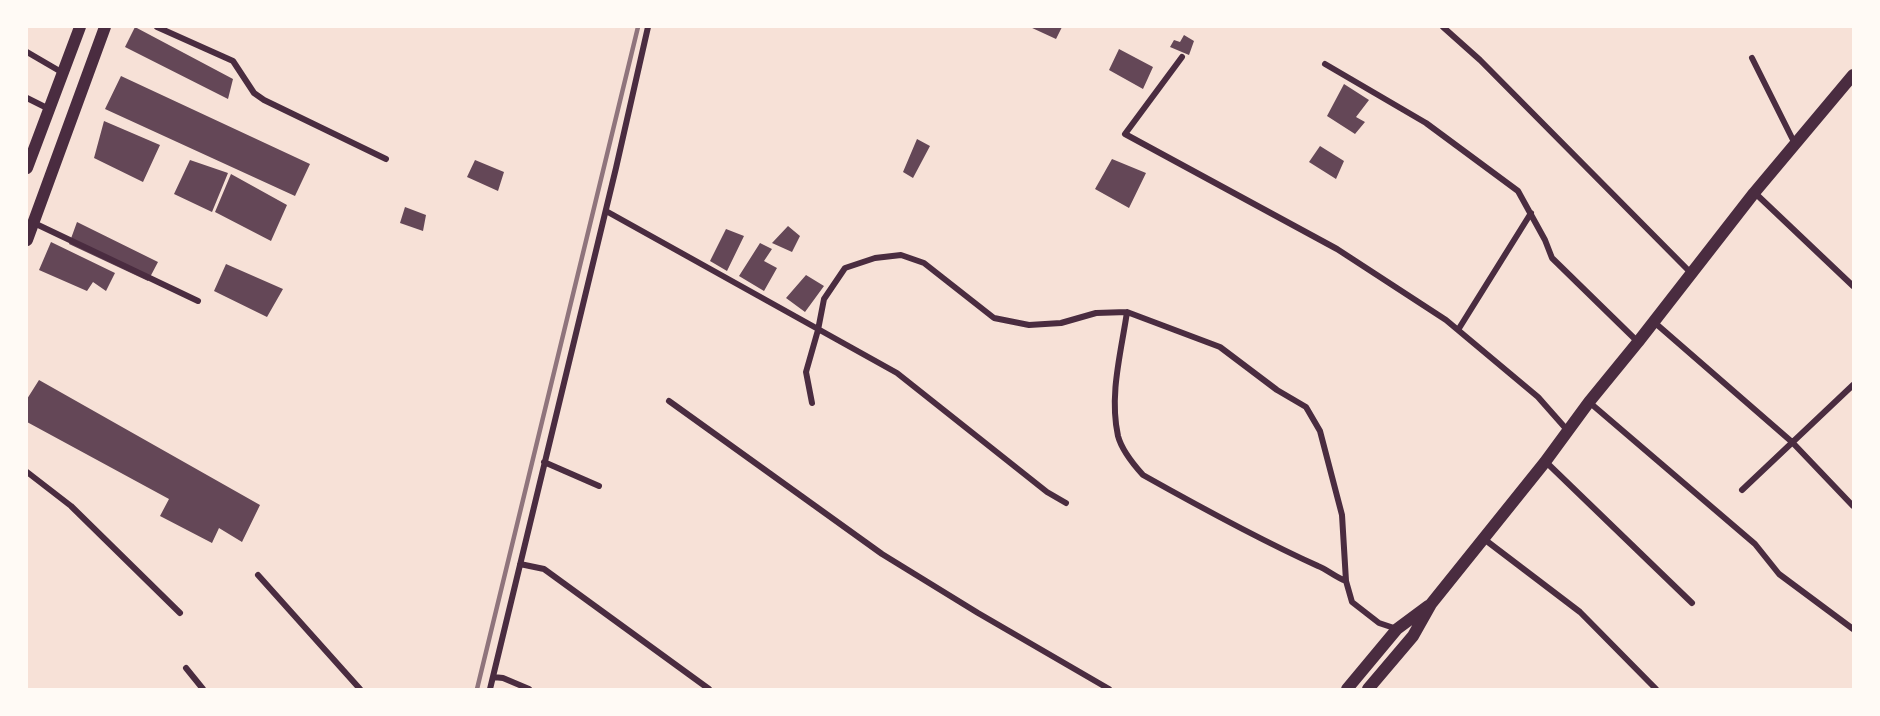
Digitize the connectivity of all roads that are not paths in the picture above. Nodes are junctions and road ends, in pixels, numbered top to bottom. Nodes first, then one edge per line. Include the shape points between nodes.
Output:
1 (80, 27) edge
2 (105, 27) edge
3 (157, 27) edge
4 (648, 27) edge
5 (1443, 27) edge
6 (27, 52) edge
7 (1182, 57) dead end
8 (1752, 58) dead end
9 (1324, 64) dead end
10 (63, 73) junction
11 (1853, 75) edge
12 (27, 98) edge
13 (50, 110) junction
14 (1795, 145) junction
15 (386, 159) dead end
16 (28, 164) edge
17 (1754, 193) junction
18 (606, 210) junction
19 (1531, 213) junction
20 (34, 223) junction
21 (27, 240) edge
22 (1691, 273) junction
23 (1853, 286) edge
24 (198, 301) dead end
25 (1127, 312) junction
26 (1654, 322) junction
27 (818, 330) junction
28 (1458, 330) junction
29 (1638, 342) junction
30 (1853, 385) edge
31 (669, 401) dead end
32 (1589, 402) junction
33 (812, 403) dead end
34 (1568, 432) junction
35 (1792, 442) junction
36 (544, 462) junction
37 (1545, 462) junction
38 (27, 472) edge
39 (599, 486) dead end
40 (1742, 490) dead end
41 (1066, 503) dead end
42 (1853, 506) edge
43 (1484, 539) junction
44 (520, 564) junction
45 (258, 575) dead end
46 (1346, 581) junction
47 (1692, 603) dead end
48 (1431, 604) junction
49 (180, 613) dead end
50 (1853, 628) edge
51 (1397, 629) junction
52 (186, 669) dead end
53 (493, 677) junction
54 (203, 689) edge
55 (360, 689) edge
56 (490, 689) edge
57 (529, 689) edge
58 (708, 689) edge
59 (1109, 689) edge
60 (1347, 689) edge
61 (1368, 689) edge
62 (1656, 689) edge

1 - 10 main road
2 - 20 main road
3 - 15 street via 233,61 254,93 264,100
4 - 18 street
5 - 22 street
6 - 10 street
7 - 28 street via 1125,134 1337,249
8 - 14 street
9 - 19 street via 1426,123 1518,191
10 - 13 main road
11 - 14 main road
12 - 13 street
13 - 16 main road
14 - 17 main road
17 - 22 main road
17 - 23 street
18 - 27 street
18 - 36 street
19 - 28 street
19 - 29 street via 1551,258
20 - 21 main road
20 - 24 street
22 - 26 main road
25 - 27 street via 1096,313 1061,323 1029,326 994,318 924,262 902,255 875,258 845,268 824,299
25 - 46 street via 1220,347 1306,407 1320,431 1342,515
25 - 46 street via 1114,393 1118,437 1129,459 1143,475
26 - 29 main road
26 - 35 street
27 - 33 street via 806,372
27 - 41 street via 897,373
28 - 34 street via 1538,397
29 - 32 main road
30 - 35 street
31 - 59 street via 882,554
32 - 34 main road
32 - 50 street via 1755,544 1779,574
34 - 37 main road
35 - 40 street
35 - 42 street
36 - 39 street
36 - 44 street
37 - 43 main road
37 - 47 street
38 - 49 street via 71,506
43 - 48 main road
43 - 62 street via 1580,612
44 - 53 street
44 - 58 street via 544,569
45 - 55 street
46 - 51 street via 1352,602 1379,623
48 - 51 main road
48 - 61 main road via 1413,636
51 - 60 main road
52 - 54 street
53 - 56 street
53 - 57 street

